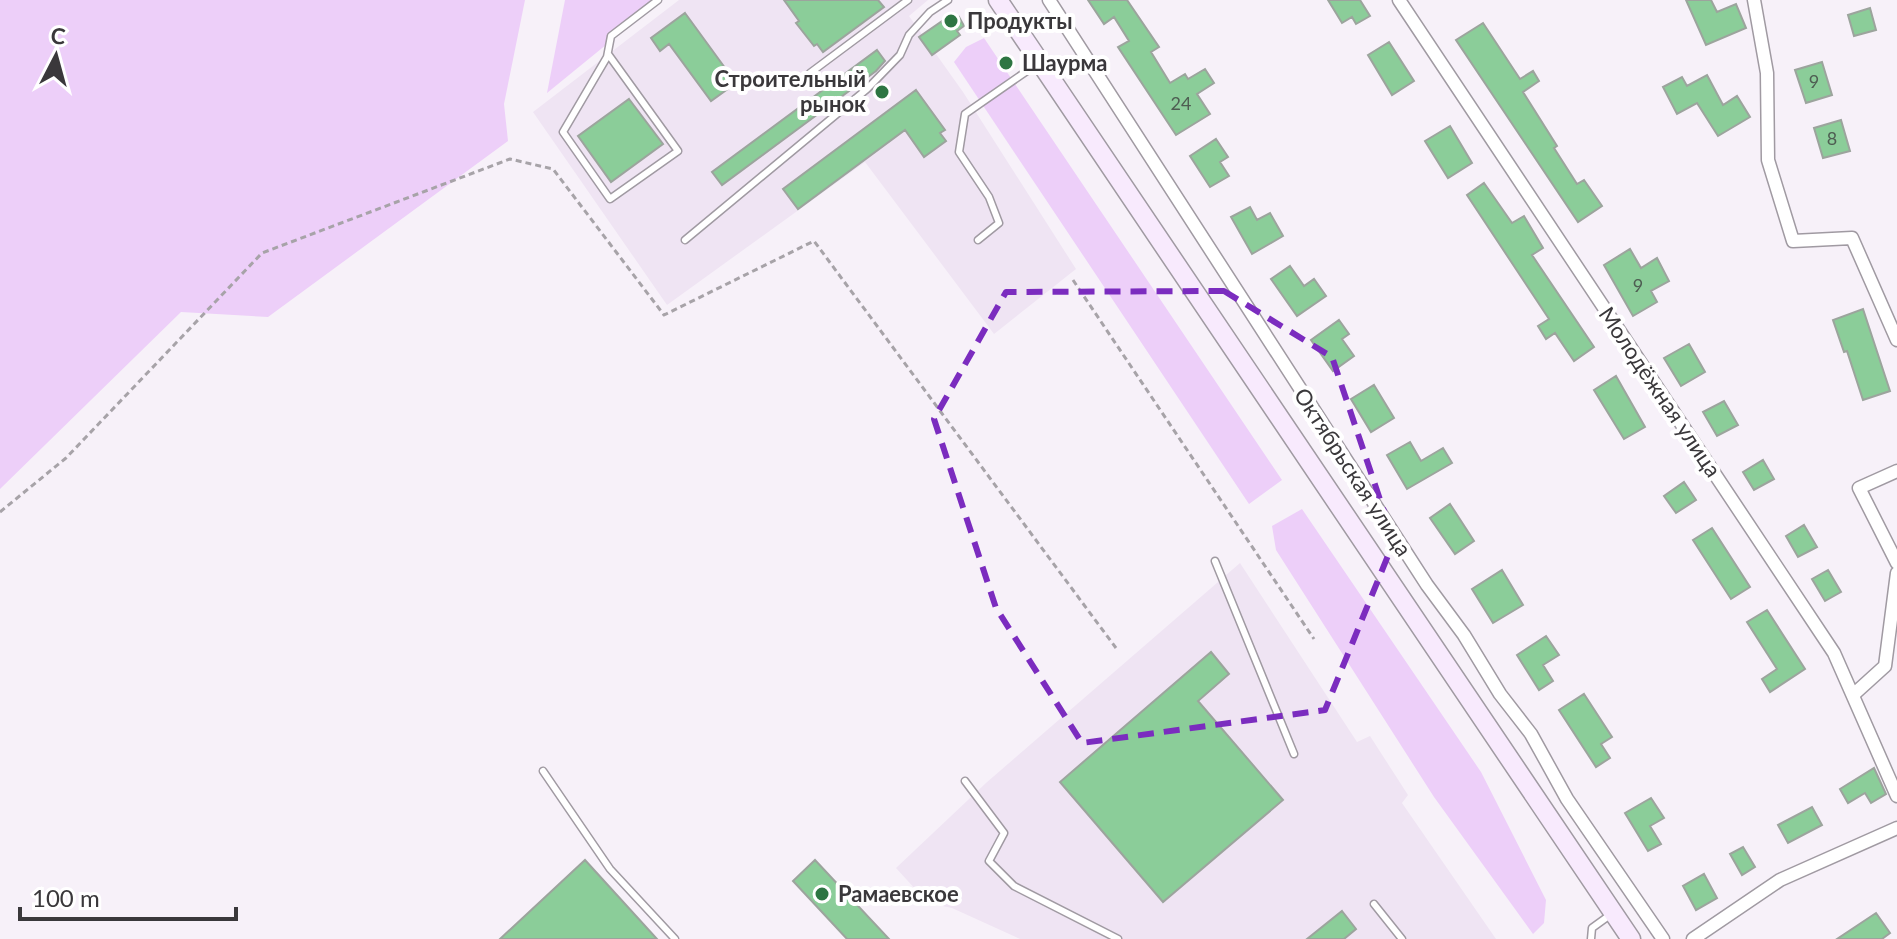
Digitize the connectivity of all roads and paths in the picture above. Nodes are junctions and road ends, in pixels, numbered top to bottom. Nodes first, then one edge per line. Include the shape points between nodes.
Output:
1 (658, 0) edge
2 (888, 0) edge
3 (908, 0) edge
4 (948, 0) edge
5 (998, 0) edge
6 (1049, 0) edge
7 (1399, 0) edge
8 (1754, 0) edge
9 (895, 10) junction
10 (608, 54) junction
11 (1040, 62) junction
12 (810, 73) dead end
13 (685, 240) dead end
14 (978, 240) dead end
15 (1073, 280) dead end
16 (1897, 340) edge
17 (1897, 471) edge
18 (0, 512) edge
19 (1215, 561) dead end
20 (1897, 563) edge
21 (1897, 573) edge
22 (1314, 639) dead end
23 (1116, 648) dead end
24 (1853, 695) junction
25 (1294, 754) dead end
26 (543, 771) dead end
27 (965, 781) dead end
28 (1897, 796) edge
29 (1897, 828) edge
30 (1374, 904) dead end
31 (1613, 913) junction
32 (675, 939) edge
33 (1118, 939) edge
34 (1402, 939) edge
35 (1591, 939) edge
36 (1631, 939) edge
37 (1663, 939) edge
38 (1693, 939) edge

1 - 10 lane via 611,36
2 - 9 lane
3 - 9 lane
4 - 13 lane via 909,35 900,55 867,89
5 - 11 main road
6 - 37 street, Октябрьская улица
7 - 24 street, Молодёжная улица via 1834,653
8 - 16 street via 1767,73 1768,160 1793,241 1852,238
9 - 12 lane
10 - 10 lane via 678,151 610,199 563,132
11 - 14 lane via 965,114 959,152 989,197 999,223
11 - 31 main road
15 - 22 path
17 - 20 street via 1859,488
18 - 23 path via 66,458 262,253 510,159 553,169 664,315 814,241
19 - 25 lane
21 - 24 street via 1885,666
24 - 28 street, Молодёжная улица
26 - 32 lane via 610,869
27 - 33 lane via 1004,833 989,861 1014,886
29 - 38 street via 1780,880
30 - 34 lane
31 - 35 lane via 1592,928
31 - 36 main road

